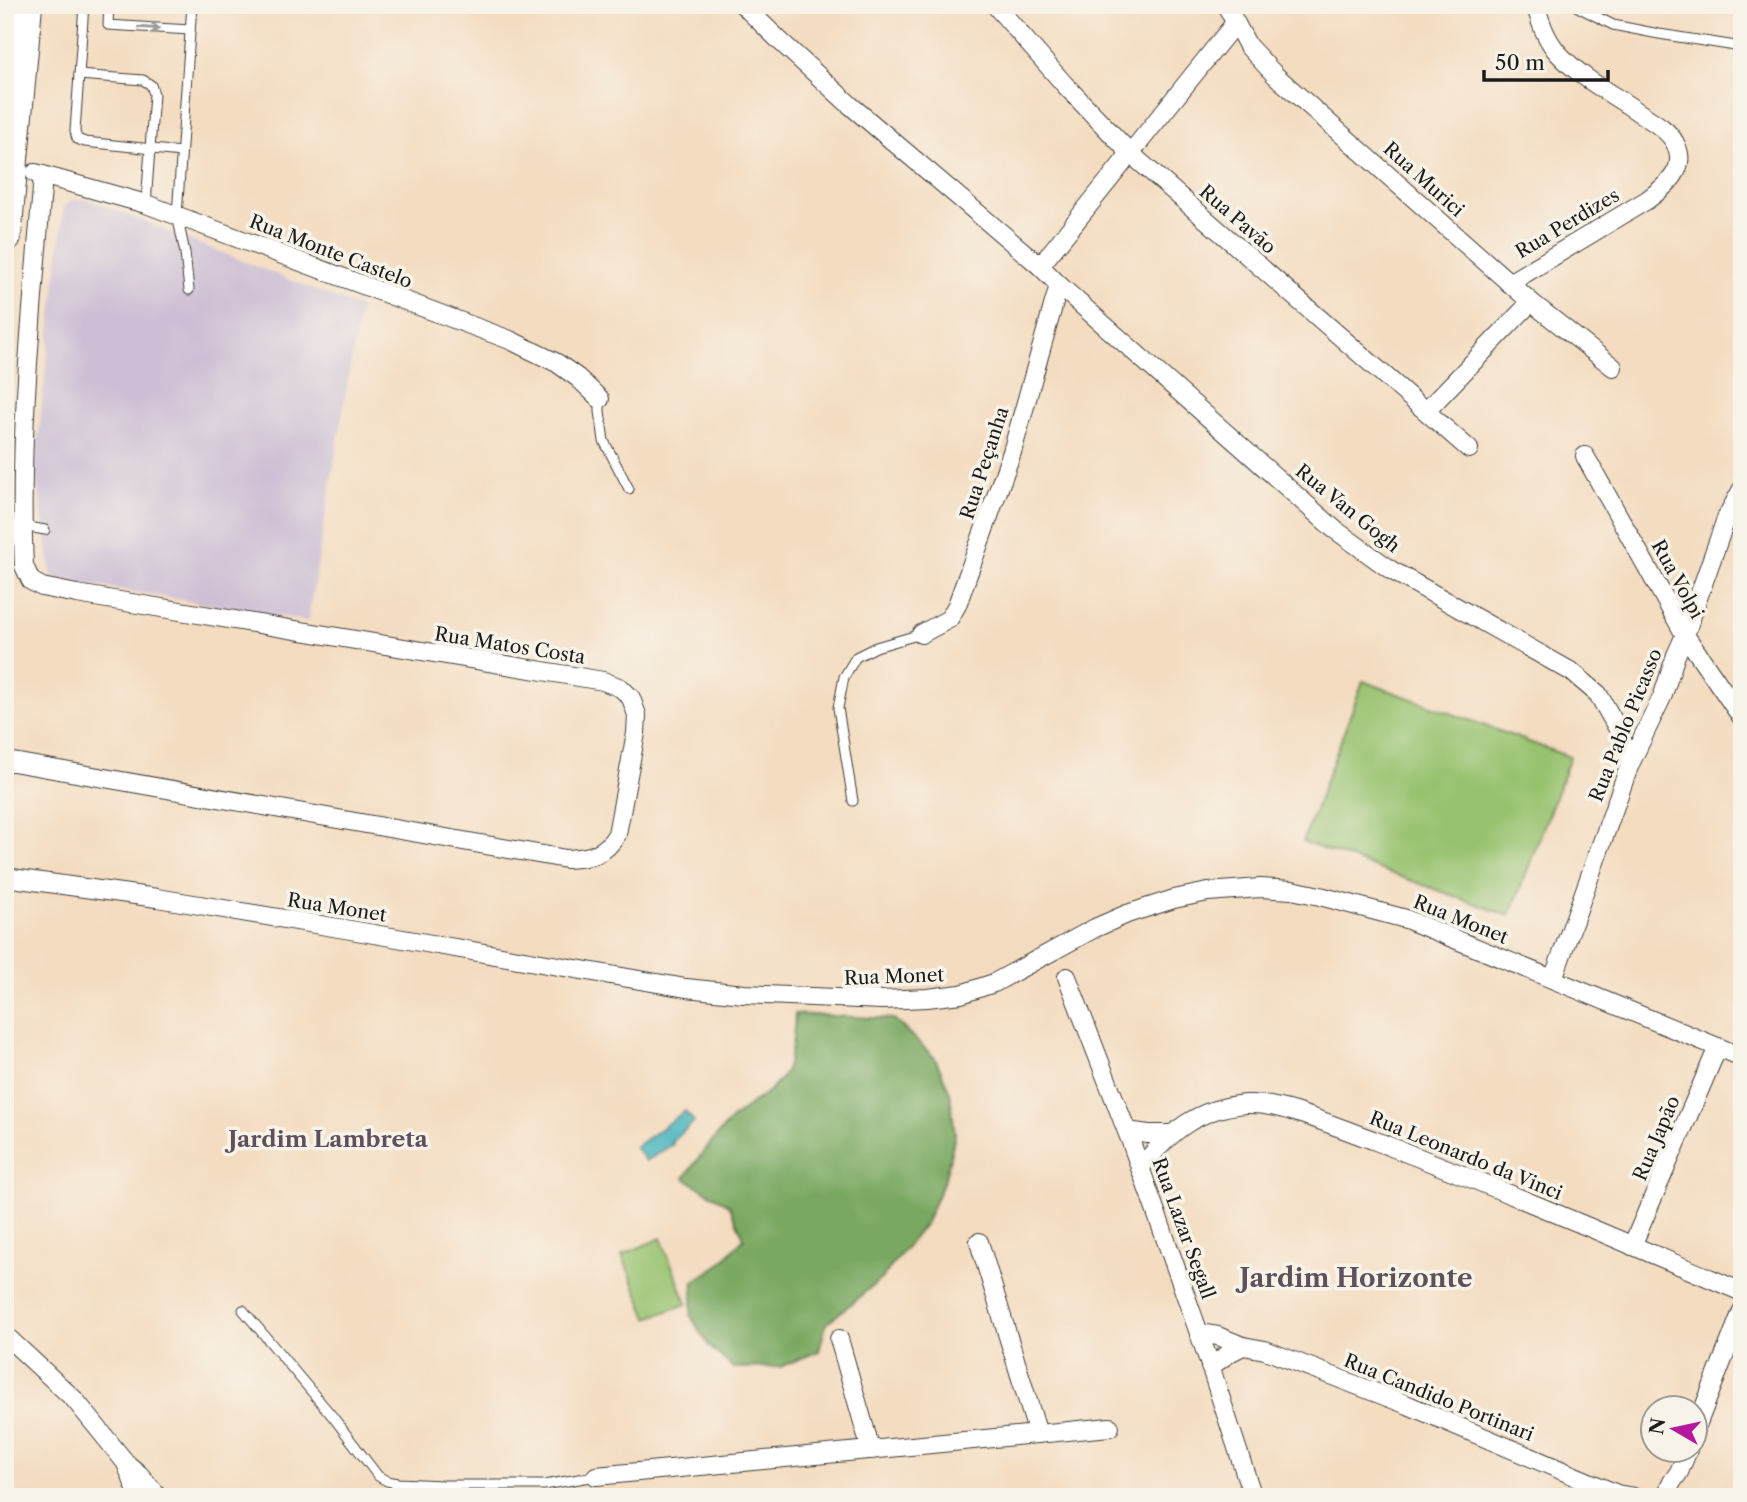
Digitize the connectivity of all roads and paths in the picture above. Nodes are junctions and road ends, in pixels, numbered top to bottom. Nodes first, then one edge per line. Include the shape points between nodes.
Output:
1 (26, 5) edge
2 (84, 5) edge
3 (109, 5) edge
4 (192, 5) edge
5 (743, 5) edge
6 (995, 5) edge
7 (1226, 5) edge
8 (1536, 5) edge
9 (1574, 5) edge
10 (1235, 23) junction
11 (190, 30) junction
12 (1742, 47) edge
13 (79, 75) junction
14 (15, 139) junction
15 (150, 149) junction
16 (181, 152) junction
17 (1131, 154) junction
18 (38, 174) junction
19 (9, 195) junction
20 (146, 204) junction
21 (177, 215) junction
22 (5, 236) edge
23 (1040, 266) junction
24 (1509, 283) junction
25 (1059, 285) junction
26 (189, 290) dead end
27 (1531, 302) junction
28 (1613, 367) dead end
29 (600, 399) joint
30 (1427, 410) junction
31 (1469, 449) dead end
32 (1585, 456) dead end
33 (629, 489) dead end
34 (1742, 489) edge
35 (23, 527) junction
36 (45, 530) dead end
37 (921, 634) joint
38 (1685, 635) junction
39 (1742, 718) edge
40 (9, 762) edge
41 (1630, 764) junction
42 (853, 801) dead end
43 (5, 877) edge
44 (1067, 977) dead end
45 (1553, 979) junction
46 (1718, 1047) junction
47 (1742, 1057) edge
48 (1127, 1131) junction
49 (1171, 1134) junction
50 (1140, 1168) junction
51 (979, 1242) dead end
52 (1632, 1246) junction
53 (1742, 1292) edge
54 (243, 1310) dead end
55 (1742, 1311) edge
56 (1199, 1333) junction
57 (5, 1335) edge
58 (839, 1339) dead end
59 (1243, 1346) junction
60 (1210, 1367) junction
61 (1708, 1399) edge
62 (1110, 1427) dead end
63 (1038, 1434) junction
64 (871, 1450) junction
65 (126, 1463) junction
66 (1682, 1464) edge
67 (1679, 1472) junction
68 (596, 1476) joint
69 (1624, 1496) edge
70 (139, 1497) edge
71 (159, 1497) edge
72 (1253, 1497) edge
73 (1665, 1497) edge
74 (1679, 1497) edge

1 - 14 highway
2 - 13 lane
3 -> 11 lane via 108,25
4 - 11 lane
5 - 23 street, Rua Van Gogh via 850,105
6 - 17 street, Rua Pavão
7 - 10 street, Rua Murici
8 - 24 street, Rua Perdizes via 1542,29 1559,54 1663,129 1675,141 1678,166 1667,186 1647,200
9 - 12 lane via 1613,25
10 - 17 street
10 - 24 street, Rua Murici via 1248,46 1276,76
11 - 16 lane
13 - 15 lane via 143,80 151,85
13 - 15 lane via 77,139
14 - 18 street
14 - 19 highway
15 - 16 lane
15 - 20 lane
16 - 21 lane
17 - 23 street
17 - 30 street, Rua Pavão
18 - 19 street
18 - 20 street, Rua Monte Castelo
18 - 35 street, Rua Matos Costa
19 - 22 highway
20 - 21 street, Rua Monte Castelo
21 - 26 lane
21 - 29 street, Rua Monte Castelo via 510,340 556,363
23 - 25 street, Rua Van Gogh
24 - 27 street, Rua Murici
25 - 37 street, Rua Peçanha via 1012,452 957,605 949,620
25 - 41 street, Rua Van Gogh via 1334,529 1391,570 1572,672 1598,694 1618,729
27 - 28 street, Rua Murici
27 - 30 street
29 - 33 lane via 604,442
30 - 31 street, Rua Pavão
32 - 38 street, Rua Volpi
34 - 38 street, Rua Pablo Picasso via 1727,516
35 - 36 lane
35 - 40 street, Rua Matos Costa via 24,566 31,581 42,587 603,681 631,698 637,715 636,733 617,834 610,846 597,854 566,859
37 - 42 lane via 856,657 844,677 838,708
38 - 39 street, Rua Volpi
38 - 41 street, Rua Pablo Picasso
41 - 45 street, Rua Pablo Picasso
43 - 45 street, Rua Monet via 318,924 686,988 882,1000 961,993 994,983 1096,928 1174,899 1260,888 1292,890 1406,919
44 - 48 street, Rua Lazar Segall
45 - 46 street, Rua Monet
46 - 47 street, Rua Monet
46 - 52 street, Rua Japão
48 - 49 street
48 - 50 street, Rua Lazar Segall
49 - 50 street, Rua Leonardo da Vinci
49 - 52 street, Rua Leonardo da Vinci via 1191,1119 1222,1108 1271,1107 1462,1173
50 - 56 street, Rua Lazar Segall
51 - 63 street
52 - 53 street, Rua Leonardo da Vinci
54 - 68 lane via 378,1476 387,1481 544,1485
55 - 61 street
56 - 59 street, Rua Candido Portinari
56 - 60 street, Rua Lazar Segall
57 - 65 street via 75,1400
58 - 64 street
59 - 60 street
59 - 69 street, Rua Candido Portinari via 1265,1350 1408,1405
60 - 72 street, Rua Lazar Segall
62 - 63 street
63 - 64 street
64 - 68 street
65 - 70 street
65 - 71 street
66 - 67 street
67 - 73 street
67 - 74 street

